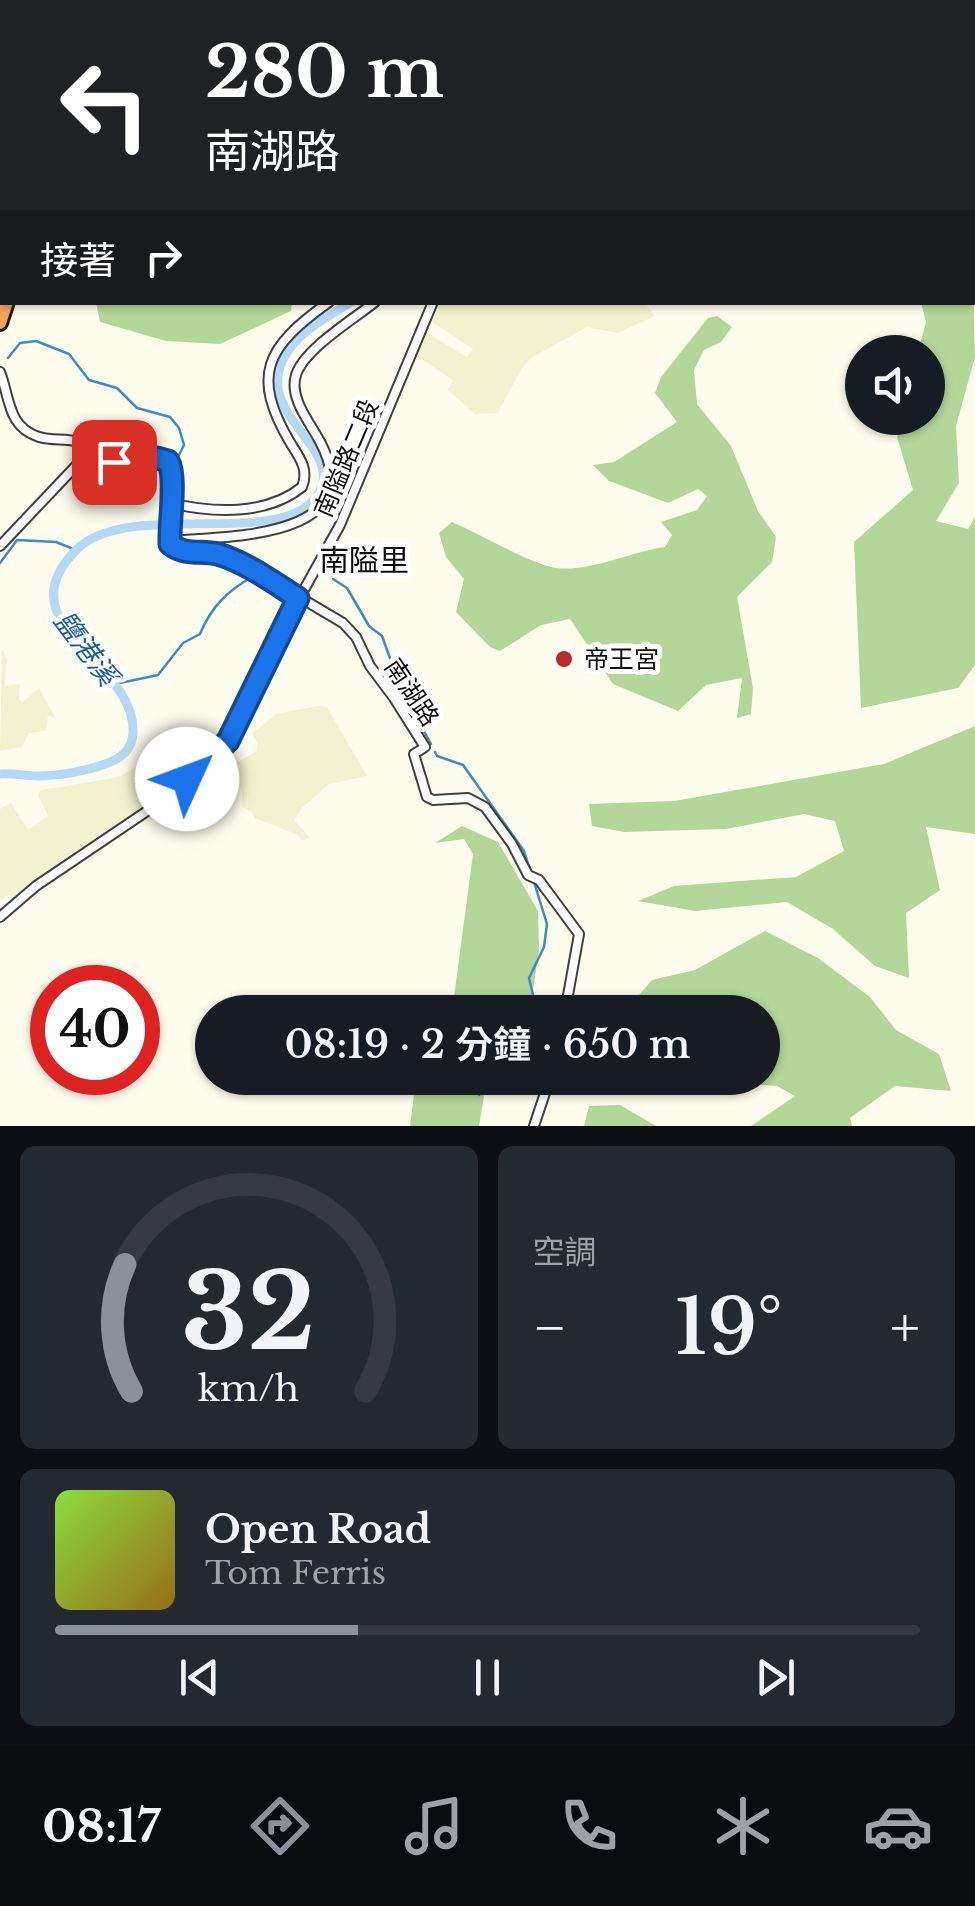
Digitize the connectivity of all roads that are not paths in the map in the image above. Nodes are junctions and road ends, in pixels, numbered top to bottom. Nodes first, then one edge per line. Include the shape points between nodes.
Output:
1 (325, 305) edge
2 (371, 305) edge
3 (432, 305) edge
4 (0, 372) edge
5 (91, 450) junction
6 (170, 503) junction
7 (170, 541) junction
8 (0, 546) edge
9 (298, 598) junction
10 (0, 917) edge
11 (568, 995) edge
12 (544, 1095) edge
13 (534, 1126) edge

1 - 6 street via 282,342 269,367 267,392 304,466 302,487 267,506 204,512
2 - 7 street via 300,364 296,376 298,400 332,473 318,508 266,532
3 - 9 street, 南隘路二段 via 340,525
4 - 5 street via 9,410 22,427
5 - 6 street via 114,462 168,461
5 - 8 street
6 - 7 street
7 - 9 street, 南湖路 via 182,552 213,553 245,565
9 - 10 street, 南隘路二段 via 238,724 215,755
9 - 11 street, 南湖路 via 343,622 356,637 425,747 414,754 427,797 475,800 484,807 528,875 579,934
12 - 13 street

